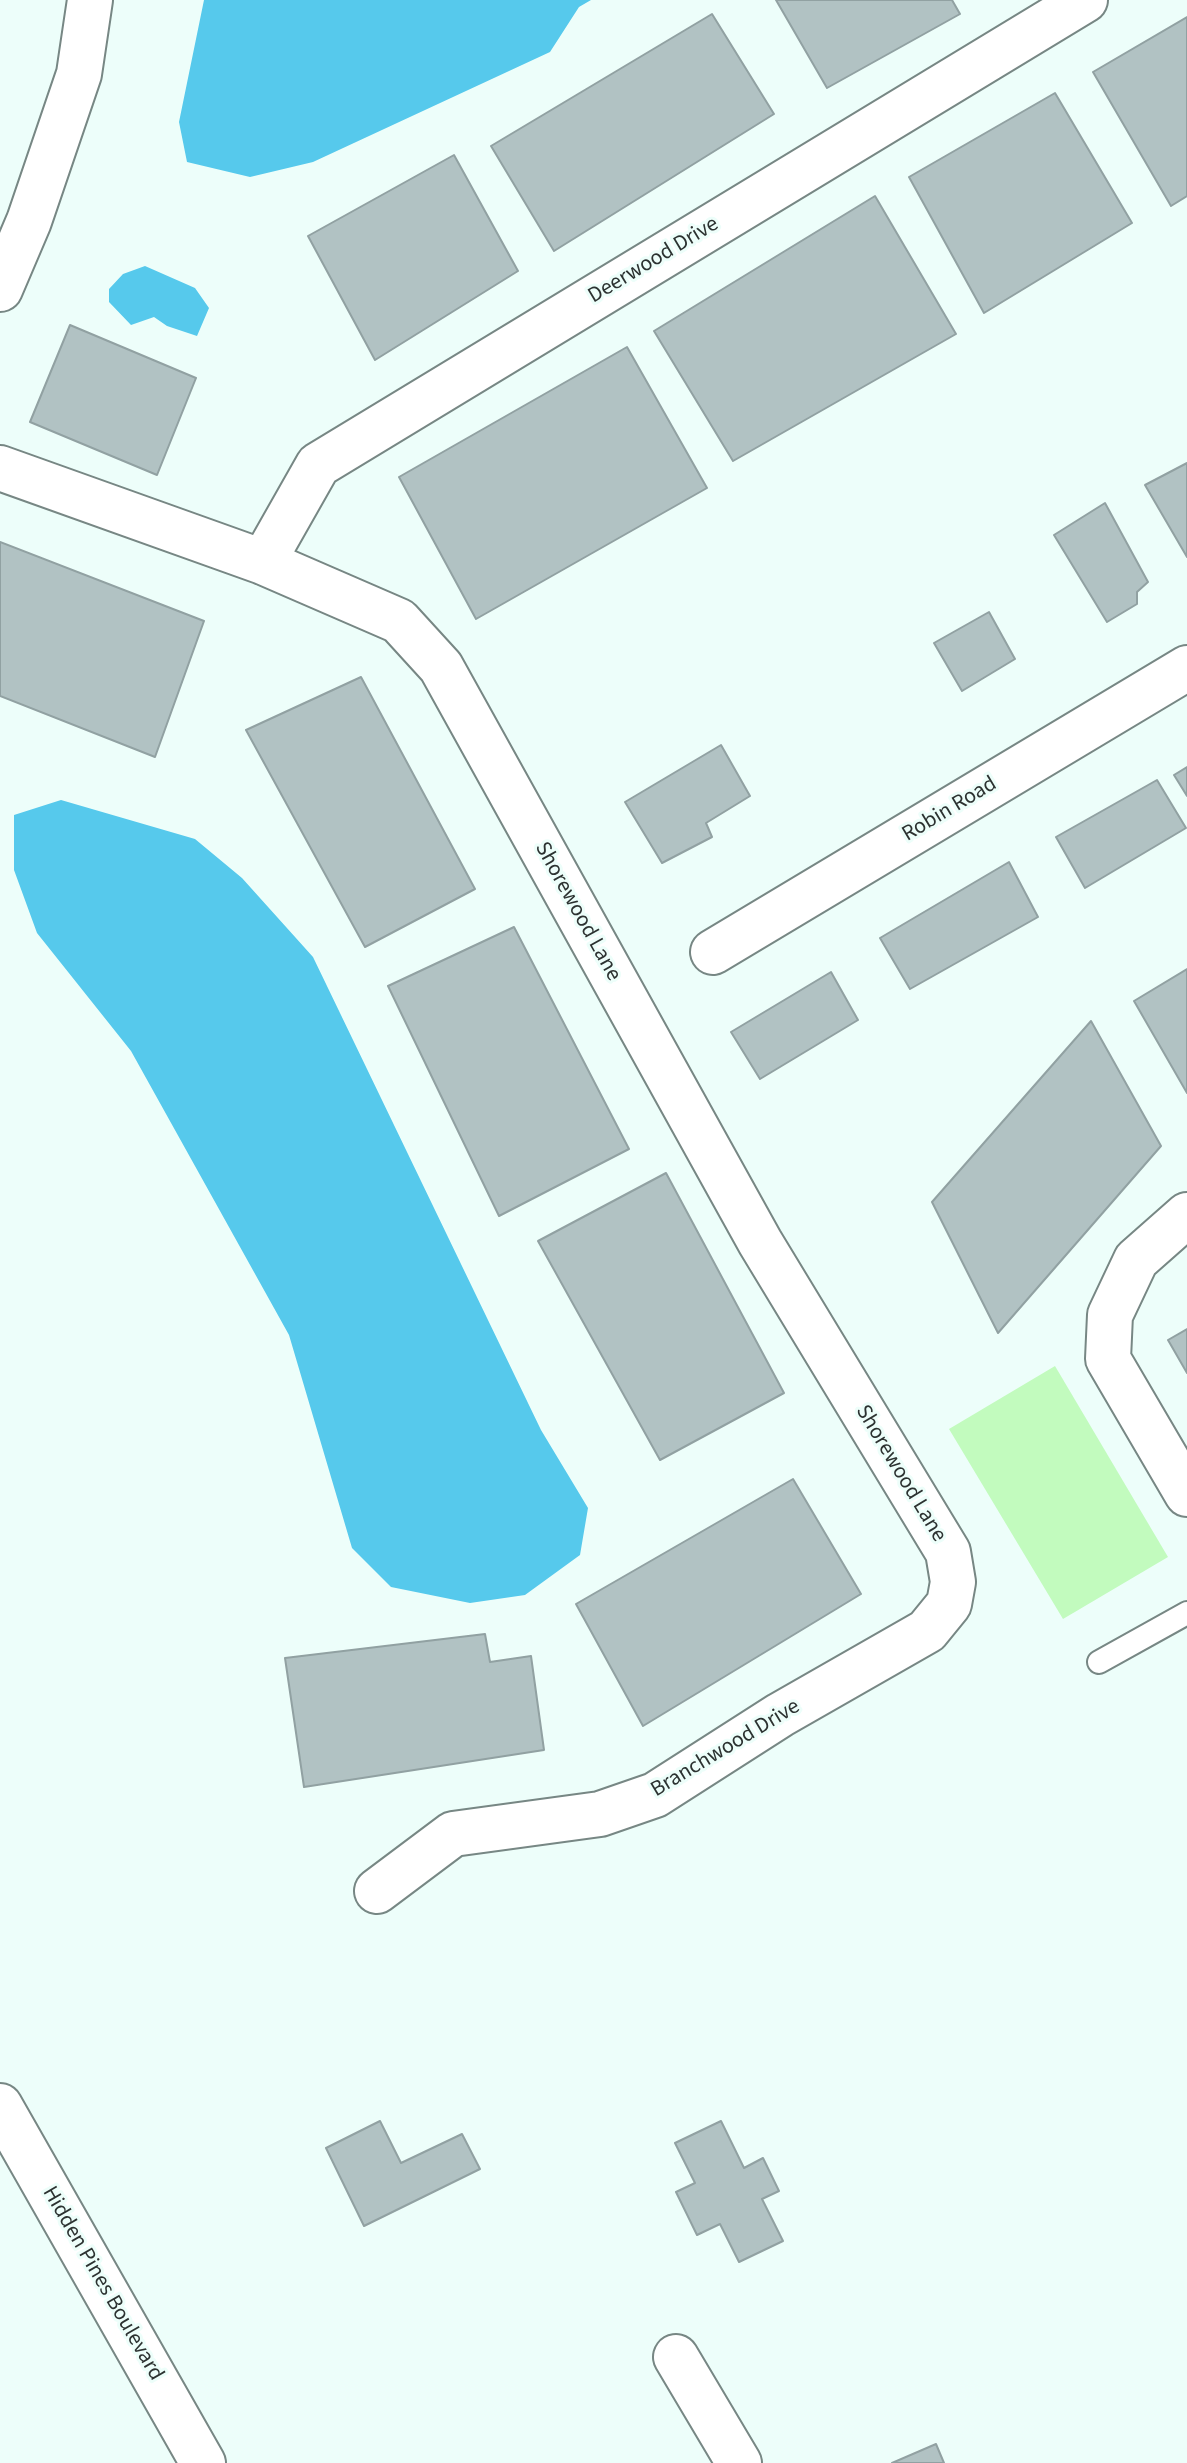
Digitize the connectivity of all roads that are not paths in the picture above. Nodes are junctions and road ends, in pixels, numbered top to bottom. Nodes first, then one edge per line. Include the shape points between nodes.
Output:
1 (90, 0) edge
2 (1085, 0) edge
3 (1042, 11) edge
4 (15, 216) edge
5 (0, 289) edge
6 (0, 468) edge
7 (263, 562) junction
8 (1187, 668) edge
9 (713, 952) dead end
10 (1187, 1215) edge
11 (1187, 1494) edge
12 (953, 1582) joint
13 (1187, 1613) edge
14 (1099, 1662) dead end
15 (377, 1891) dead end
16 (0, 2106) edge
17 (676, 2357) dead end
18 (203, 2463) edge
19 (739, 2463) edge

1 - 4 street via 79,74
2 - 3 street, Deerwood Drive
3 - 7 street, Deerwood Drive via 318,465
4 - 5 street
6 - 7 street, Shorewood Lane
7 - 12 street, Shorewood Lane via 399,621 441,667 760,1242 948,1552
8 - 9 street, Robin Road
10 - 11 street via 1136,1260 1110,1315 1108,1359
12 - 15 street, Branchwood Drive via 949,1604 927,1631 655,1795 600,1814 453,1834
13 - 14 lane
16 - 18 street, Hidden Pines Boulevard
17 - 19 street

